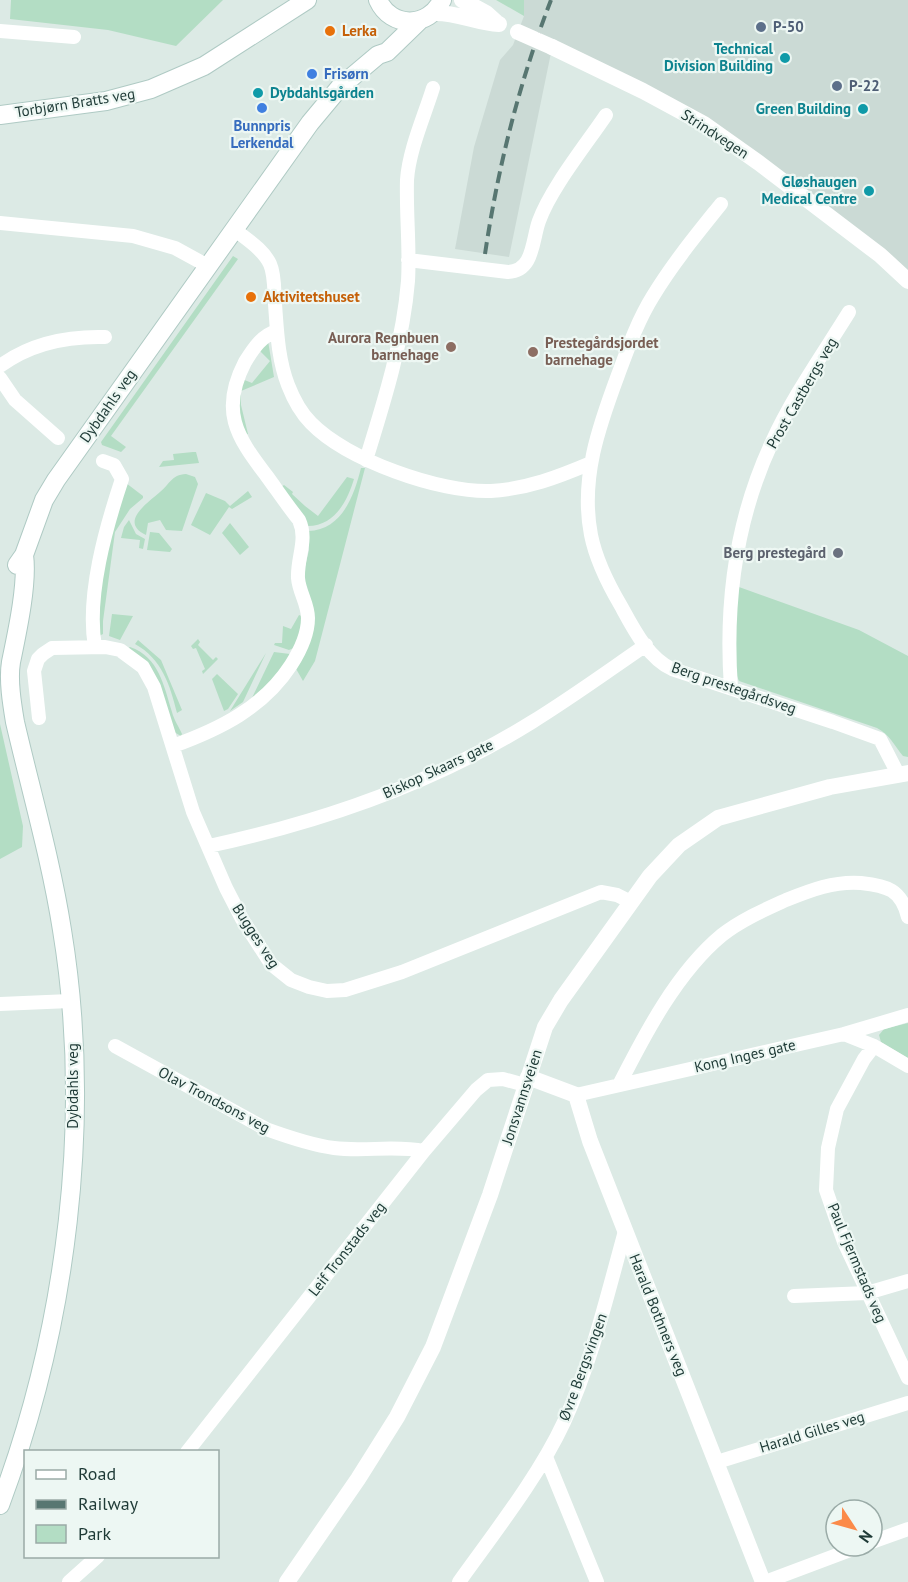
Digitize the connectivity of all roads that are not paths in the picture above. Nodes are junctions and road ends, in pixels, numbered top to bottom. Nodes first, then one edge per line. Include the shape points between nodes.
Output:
1 (312, 0) edge
2 (462, 0) edge
3 (377, 1) edge
4 (432, 11) edge
5 (394, 18) junction
6 (499, 24) junction
7 (0, 31) edge
8 (74, 37) dead end
9 (378, 55) junction
10 (433, 88) dead end
11 (0, 115) edge
12 (606, 115) dead end
13 (721, 204) dead end
14 (0, 223) edge
15 (234, 229) junction
16 (408, 260) junction
17 (208, 266) junction
18 (908, 281) edge
19 (849, 312) dead end
20 (277, 331) junction
21 (105, 337) dead end
22 (0, 366) edge
23 (0, 378) edge
24 (58, 438) dead end
25 (366, 460) junction
26 (103, 461) dead end
27 (591, 463) junction
28 (646, 645) junction
29 (94, 647) junction
30 (730, 688) junction
31 (39, 718) dead end
32 (173, 746) junction
33 (903, 773) edge
34 (209, 846) junction
35 (631, 902) junction
36 (908, 917) edge
37 (70, 1001) junction
38 (0, 1004) edge
39 (908, 1016) edge
40 (844, 1034) junction
41 (115, 1046) dead end
42 (874, 1046) junction
43 (908, 1066) edge
44 (526, 1081) junction
45 (619, 1085) junction
46 (576, 1095) junction
47 (424, 1151) junction
48 (625, 1231) junction
49 (908, 1281) edge
50 (867, 1293) junction
51 (794, 1296) dead end
52 (908, 1378) edge
53 (908, 1403) edge
54 (189, 1450) edge
55 (546, 1457) junction
56 (717, 1462) junction
57 (0, 1505) edge
58 (908, 1529) edge
59 (884, 1538) edge
60 (98, 1558) edge
61 (829, 1558) edge
62 (69, 1582) edge
63 (286, 1582) edge
64 (459, 1582) edge
65 (597, 1582) edge
66 (764, 1582) edge

1 - 11 main road, Torbjørn Bratts veg via 204,66 151,89 106,101
2 - 6 street, Strindvegen
3 - 5 main road
4 - 5 main road via 402,21
4 - 6 street, Strindvegen
4 - 9 main road, Dybdahls veg via 387,52
5 - 9 main road, Dybdahls veg
6 - 18 street, Strindvegen, bridge via 704,124
7 - 8 street
9 - 15 main road, Dybdahls veg via 325,105
10 - 16 street via 407,179
12 - 16 street via 545,208 530,256 520,269 508,272
13 - 27 street, Berg prestegårdsveg via 652,297 614,384
14 - 17 street via 133,236 175,248
15 - 17 main road, Dybdahls veg
15 - 20 street via 269,263
16 - 25 street via 400,335
17 - 37 main road, Dybdahls veg via 56,480 44,500 24,555 26,570 11,663 12,702 63,932
19 - 30 street, Prost Castbergs veg via 771,442 744,517 731,606
20 - 25 street via 287,383 305,417 334,442
20 - 32 street via 268,333 247,360 235,389 233,414 248,451 302,528 304,543 298,582 308,616 305,633 296,657 268,695 242,715
21 - 22 street via 44,344
23 - 24 street, Dybdahls veg via 15,400
25 - 27 street via 418,479 464,490 490,491 527,487
26 - 29 street via 114,465 122,479 99,562
27 - 28 street, Berg prestegårdsveg via 588,507 596,553 615,597
28 - 30 street, Berg prestegårdsveg via 668,667
28 - 34 street, Biskop Skaars gate via 533,722 429,776 293,825
29 - 31 street, Bugges veg via 52,648 38,660 33,671
29 - 32 street, Bugges veg via 120,650 143,667 154,687
30 - 33 street, Berg prestegårdsveg via 880,740
32 - 34 street, Bugges veg via 193,812
33 - 35 street, Jonsvannsveien via 830,786 718,818 679,845
34 - 35 street, Bugges veg via 242,919 272,964 291,980 327,991 345,990 402,972 600,892
35 - 44 street, Jonsvannsveien via 545,1027
36 - 45 street via 900,896 883,886 835,883 805,892 748,919 723,934 685,974 641,1042
37 - 38 street
37 - 57 main road, Dybdahls veg via 74,1120 65,1244 46,1353
39 - 40 street, Kong Inges gate
40 - 42 street
40 - 45 street, Kong Inges gate
41 - 47 street, Olav Trondsons veg via 266,1129 292,1139 335,1149
42 - 43 street
42 - 50 street, Paul Fjermstads veg via 837,1109 828,1148 826,1190
44 - 46 street
44 - 47 street, Leif Tronstads veg via 488,1080
44 - 63 street, Jonsvannsveien via 490,1195 433,1347 364,1471
45 - 46 street, Kong Inges gate
46 - 48 street, Harald Bothners veg
47 - 54 street, Leif Tronstads veg
48 - 55 street, Øvre Bergsvingen via 582,1378
48 - 56 street, Harald Bothners veg
49 - 50 street
50 - 51 street
50 - 52 street, Paul Fjermstads veg
53 - 56 street, Harald Gilles veg
55 - 64 street, Øvre Bergsvingen
55 - 65 street
56 - 66 street, Harald Bothners veg
58 - 59 street
60 - 62 street
61 - 66 street

